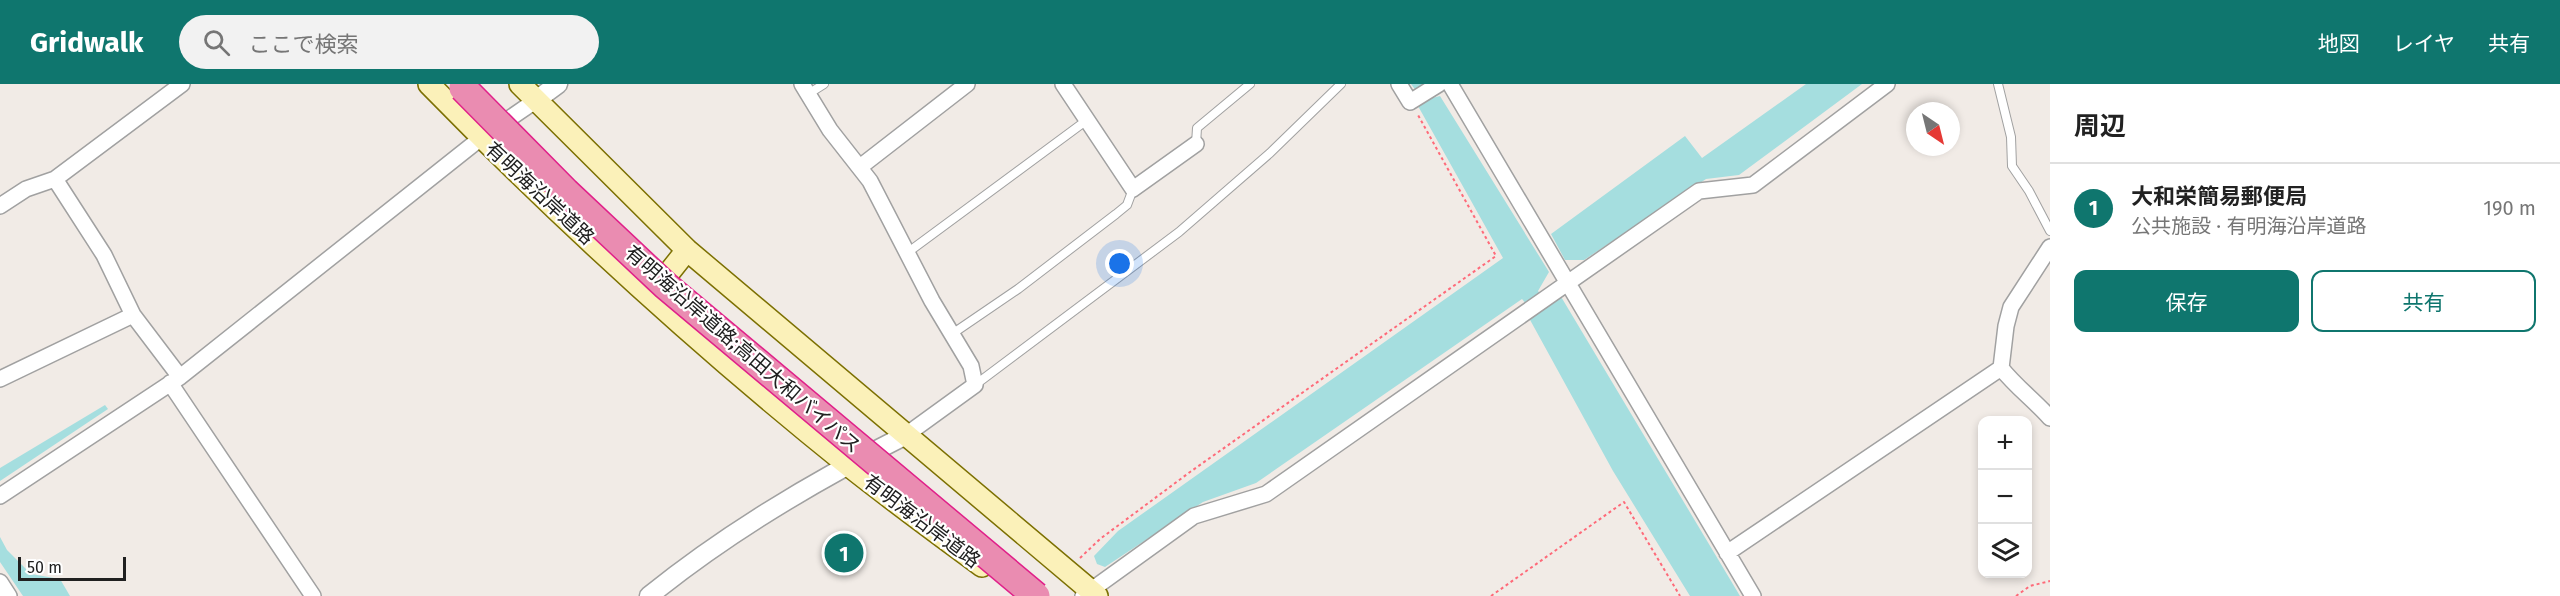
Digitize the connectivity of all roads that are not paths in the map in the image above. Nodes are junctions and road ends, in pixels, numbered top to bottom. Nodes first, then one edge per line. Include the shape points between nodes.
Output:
1 (182, 84) edge
2 (429, 84) edge
3 (520, 84) edge
4 (558, 84) edge
5 (824, 84) edge
6 (967, 84) edge
7 (1063, 84) edge
8 (1250, 84) edge
9 (1341, 84) edge
10 (1399, 84) edge
11 (1439, 84) edge
12 (1450, 84) edge
13 (1887, 84) edge
14 (1998, 84) edge
15 (463, 88) dead end
16 (805, 89) edge
17 (535, 101) junction
18 (1087, 120) junction
19 (481, 138) junction
20 (1196, 144) joint
21 (860, 167) junction
22 (55, 179) junction
23 (1133, 189) junction
24 (0, 206) edge
25 (2050, 231) edge
26 (2050, 247) edge
27 (687, 250) junction
28 (907, 253) junction
29 (1566, 282) junction
30 (650, 297) junction
31 (133, 315) junction
32 (952, 334) junction
33 (2001, 368) junction
34 (0, 379) edge
35 (175, 380) junction
36 (975, 385) junction
37 (2050, 418) edge
38 (906, 435) junction
39 (848, 464) junction
40 (0, 496) edge
41 (1727, 553) junction
42 (0, 582) edge
43 (1090, 594) edge
44 (9, 596) edge
45 (313, 596) edge
46 (649, 596) edge
47 (1016, 596) edge
48 (1036, 596) edge
49 (1752, 596) edge

1 - 22 street
2 - 19 main road, 有明海沿岸道路
3 - 17 main road
4 - 17 street
5 - 16 lane
6 - 21 street
7 - 18 street
8 - 20 lane via 1197,128
9 - 36 lane via 1270,153 1179,232
10 - 11 street via 1410,102
12 - 29 street
13 - 29 street via 1753,185 1699,191
14 - 25 lane via 2011,137 2012,166
15 - 48 highway, 有明海沿岸道路;高田大和バイパス, bridge via 666,286
16 - 21 street via 830,130
17 - 19 street
17 - 27 main road
18 - 23 street
18 - 28 lane
19 - 30 main road, 有明海沿岸道路
19 - 35 street
20 - 23 street
21 - 28 street
22 - 24 street via 26,189
22 - 31 street via 104,255
23 - 32 lane via 1128,205
26 - 33 street via 2011,307
27 - 30 main road
27 - 38 main road
28 - 32 street
29 - 41 street
29 - 43 street via 1266,494 1194,516
30 - 39 main road, 有明海沿岸道路
31 - 34 street
31 - 35 street
32 - 36 street via 971,366
33 - 37 street
33 - 41 street
35 - 40 street
35 - 45 street
36 - 38 street
38 - 39 street
38 - 43 main road
39 - 46 street via 703,556
39 - 47 main road, 有明海沿岸道路
41 - 49 street
42 - 44 street

